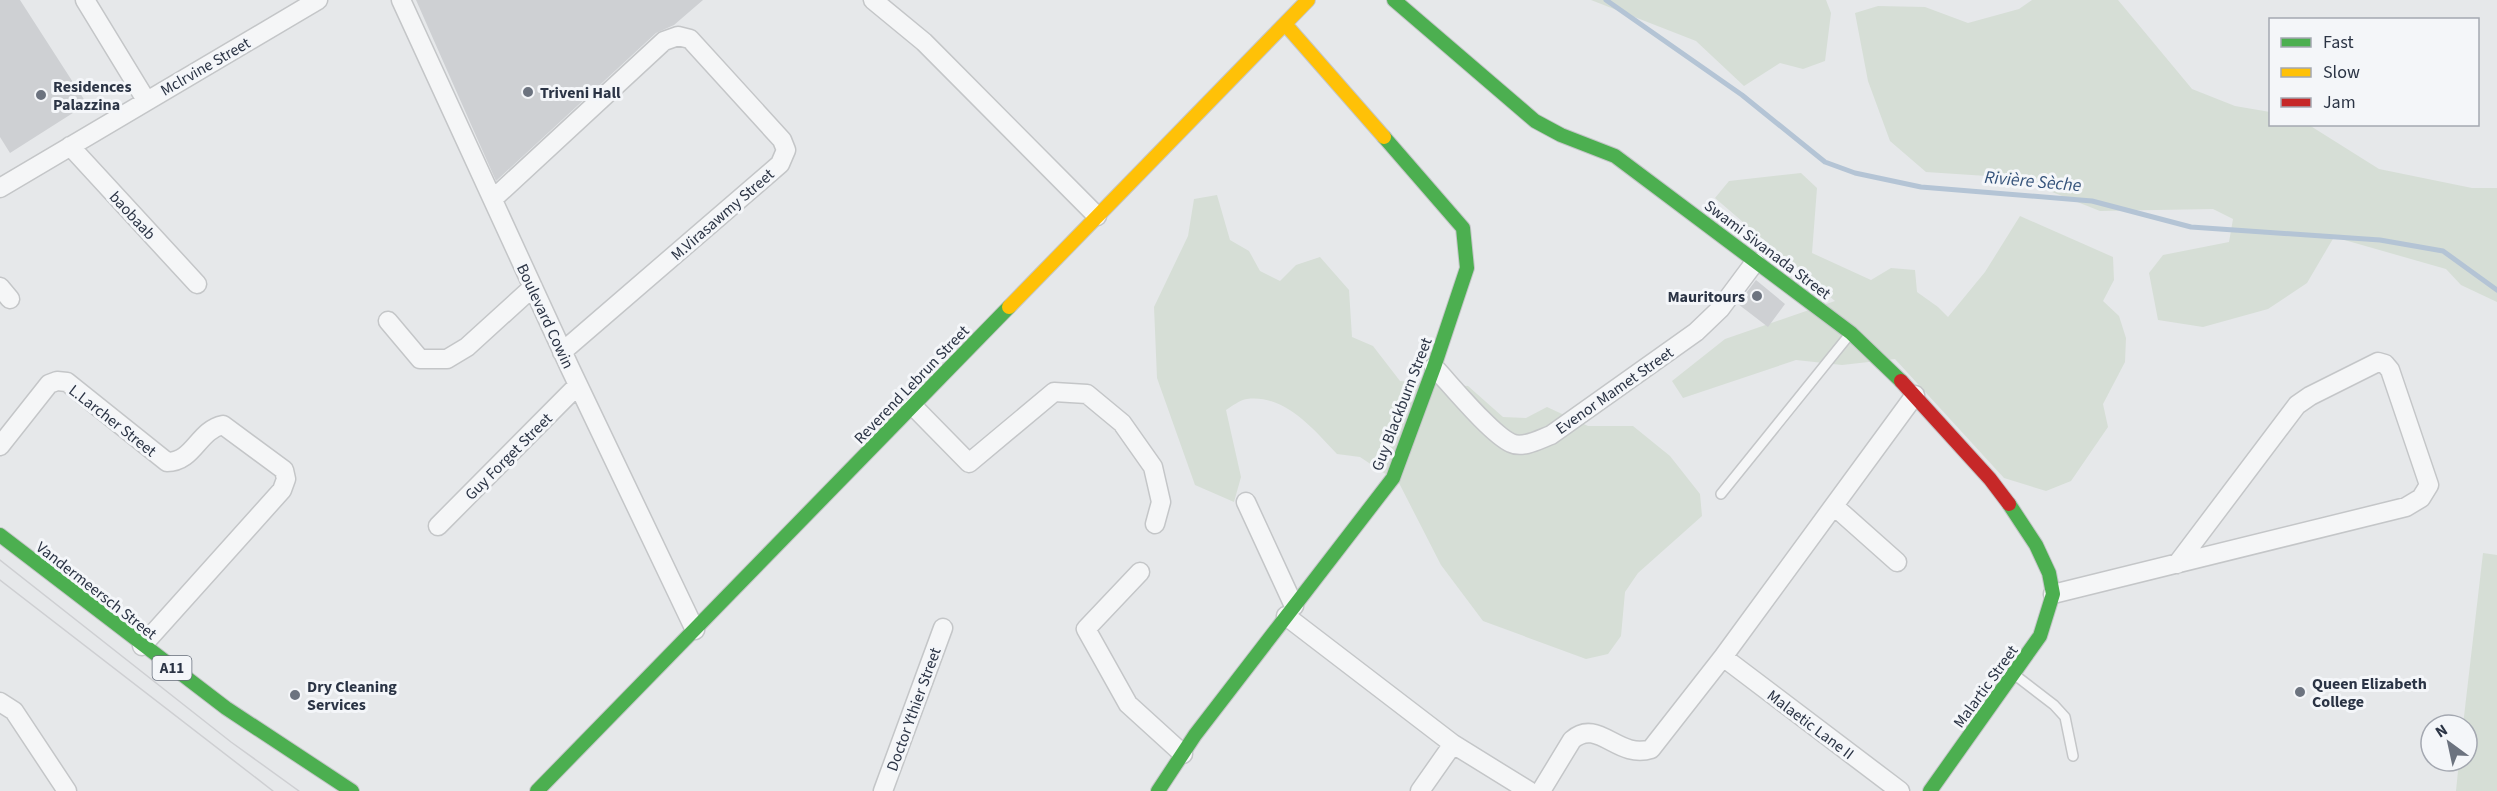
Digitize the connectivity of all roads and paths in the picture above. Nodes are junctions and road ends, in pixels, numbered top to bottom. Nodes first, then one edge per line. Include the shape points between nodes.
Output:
1 (85, 0) edge
2 (318, 0) edge
3 (401, 0) edge
4 (873, 0) edge
5 (1308, 0) edge
6 (1394, 0) edge
7 (1285, 24) junction
8 (146, 100) junction
9 (70, 146) junction
10 (1, 186) edge
11 (493, 199) junction
12 (1098, 216) junction
13 (1755, 262) junction
14 (197, 284) dead end
15 (533, 287) junction
16 (388, 321) dead end
17 (1851, 333) junction
18 (562, 352) junction
19 (1434, 367) junction
20 (578, 385) junction
21 (1915, 395) junction
22 (913, 406) junction
23 (0, 446) edge
24 (1721, 494) dead end
25 (1246, 502) dead end
26 (1834, 506) junction
27 (1155, 524) dead end
28 (438, 526) dead end
29 (0, 535) edge
30 (1897, 562) dead end
31 (2177, 564) junction
32 (1140, 572) dead end
33 (2053, 594) junction
34 (1290, 611) junction
35 (943, 628) dead end
36 (694, 630) junction
37 (142, 646) junction
38 (1723, 657) junction
39 (2013, 674) junction
40 (0, 702) edge
41 (1454, 744) junction
42 (1183, 754) junction
43 (2073, 756) dead end
44 (68, 791) edge
45 (352, 791) edge
46 (537, 791) edge
47 (883, 791) edge
48 (1158, 791) edge
49 (1420, 791) edge
50 (1529, 791) edge
51 (1541, 791) edge
52 (1900, 791) edge
53 (1930, 791) edge

1 - 8 street
2 - 8 street, Mclrvine Street
3 - 11 street, Boulevard Cowin
4 - 12 street via 924,42
5 - 7 street, Reverend Lebrun Street
6 - 13 street, Swami Sivanada Street via 1535,121 1615,156
7 - 12 street, Reverend Lebrun Street
7 - 19 street, Guy Blackburn Street via 1463,228 1467,268
8 - 9 street, Mclrvine Street
9 - 10 street, Mclrvine Street
9 - 14 street, baobaab
11 - 15 street, Boulevard Cowin
11 - 18 street, M.Virasawmy Street via 664,41 678,36 690,39 782,140 786,150 780,164
12 - 22 street, Reverend Lebrun Street
13 - 17 street, Swami Sivanada Street
13 - 19 street, Evenor Mamet Street via 1720,309 1696,332 1551,435 1527,444 1512,444 1494,430
15 - 16 street via 467,347 447,359 420,359
15 - 18 street, Boulevard Cowin
17 - 21 street, Swami Sivanada Street
17 - 24 lane
18 - 20 street, Boulevard Cowin
19 - 34 street, Guy Blackburn Street via 1393,478
20 - 28 street, Guy Forget Street
20 - 36 street, Boulevard Cowin
21 - 26 street
21 - 33 street, Swami Sivanada Street via 2016,512 2049,573
22 - 27 street via 969,463 1054,392 1087,394 1122,423 1153,467 1161,502
22 - 36 street, Reverend Lebrun Street
23 - 37 street, L.Larcher Street via 49,384 57,381 67,382 167,462 184,458 209,430 223,425 284,470 282,490
25 - 34 street
26 - 30 street
26 - 38 street
29 - 37 street, Vandermeersch Street / A11
31 - 31 street via 2406,507 2421,498 2429,485 2385,364 2378,362 2297,405
31 - 33 street
32 - 42 street via 1086,629 1128,704
33 - 39 street, Malartic Street via 2040,636
34 - 41 street
34 - 42 street, Guy Blackburn Street
35 - 47 street, Doctor Ythier Street
36 - 46 street, Reverend Lebrun Street
37 - 45 street, Vandermeersch Street / A11 via 226,708
38 - 51 street via 1652,749 1635,752 1588,731 1578,734
38 - 52 street, Malaetic Lane II
39 - 43 lane via 2065,717
39 - 53 street, Malartic Street
40 - 44 street via 14,711
41 - 49 street
41 - 50 street
42 - 48 street, Guy Blackburn Street

